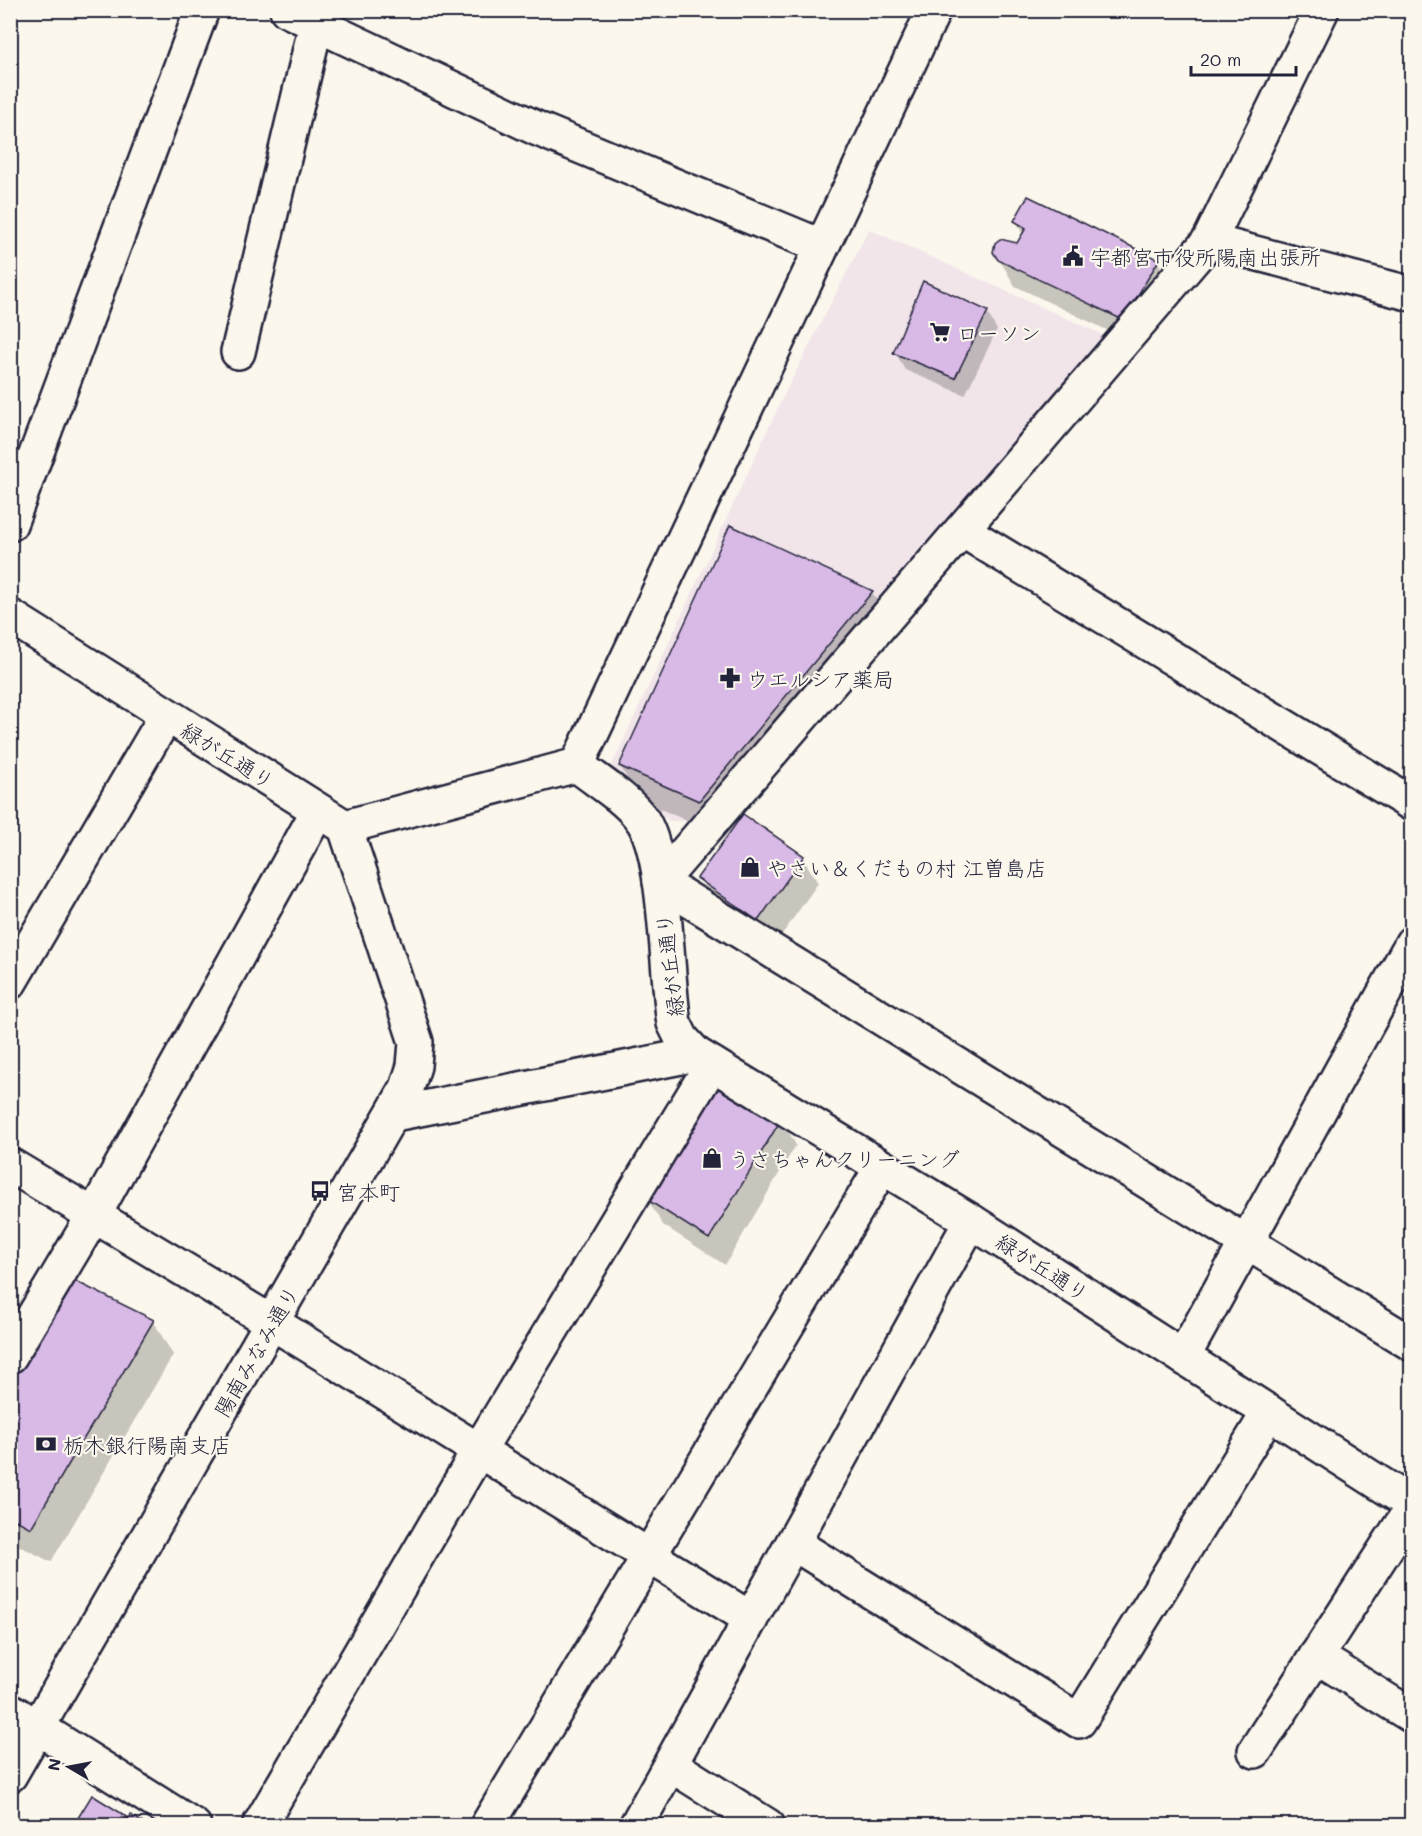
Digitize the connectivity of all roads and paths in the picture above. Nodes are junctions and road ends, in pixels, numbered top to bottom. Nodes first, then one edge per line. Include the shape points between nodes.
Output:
1 (202, 10) edge
2 (934, 10) edge
3 (1310, 14) edge
4 (302, 17) edge
5 (1209, 241) junction
6 (821, 246) junction
7 (1412, 294) edge
8 (238, 352) dead end
9 (10, 524) edge
10 (962, 530) junction
11 (12, 622) edge
12 (166, 716) junction
13 (577, 765) junction
14 (1412, 804) edge
15 (331, 819) junction
16 (660, 882) junction
17 (1412, 943) edge
18 (10, 982) edge
19 (704, 1059) junction
20 (394, 1114) junction
21 (10, 1165) edge
22 (882, 1167) junction
23 (94, 1215) junction
24 (971, 1221) junction
25 (1247, 1241) junction
26 (273, 1323) junction
27 (1412, 1344) edge
28 (10, 1356) edge
29 (1183, 1357) junction
30 (1269, 1412) junction
31 (479, 1450) junction
32 (1412, 1506) edge
33 (793, 1543) junction
34 (647, 1555) junction
35 (751, 1619) junction
36 (1316, 1656) junction
37 (10, 1710) edge
38 (1412, 1716) edge
39 (38, 1728) junction
40 (1255, 1751) dead end
41 (671, 1765) junction
42 (10, 1775) edge
43 (194, 1826) edge
44 (259, 1826) edge
45 (487, 1826) edge
46 (636, 1826) edge
47 (768, 1826) edge

1 - 9 street
2 - 6 street
3 - 5 street
4 - 6 street via 538,129
4 - 8 street
5 - 7 street
5 - 10 street
6 - 13 street
10 - 14 street
10 - 16 street
11 - 12 street, 緑が丘通り
12 - 15 street, 緑が丘通り
12 - 18 street
13 - 15 street
13 - 16 street, 緑が丘通り via 640,817 649,830
15 - 20 street, 陽南みなみ通り via 416,1042 414,1066
15 - 23 street
16 - 19 street, 緑が丘通り via 674,1023 682,1039
16 - 25 street
17 - 25 street
19 - 20 street
19 - 22 street, 緑が丘通り
19 - 31 street
20 - 26 street, 陽南みなみ通り
21 - 23 street
22 - 24 street, 緑が丘通り
22 - 34 street
23 - 26 street
23 - 28 street
24 - 29 street, 緑が丘通り
24 - 33 street
25 - 27 street
25 - 29 street
26 - 31 street
26 - 39 street, 陽南みなみ通り
29 - 30 street, 緑が丘通り
30 - 32 street, 緑が丘通り
30 - 33 street via 1079,1721
31 - 34 street
31 - 44 street
32 - 36 street
33 - 35 street
34 - 35 street
34 - 45 street
35 - 41 street
36 - 38 street
36 - 40 street
37 - 39 street
39 - 42 street, 陽南みなみ通り
39 - 43 street
41 - 46 street
41 - 47 street

